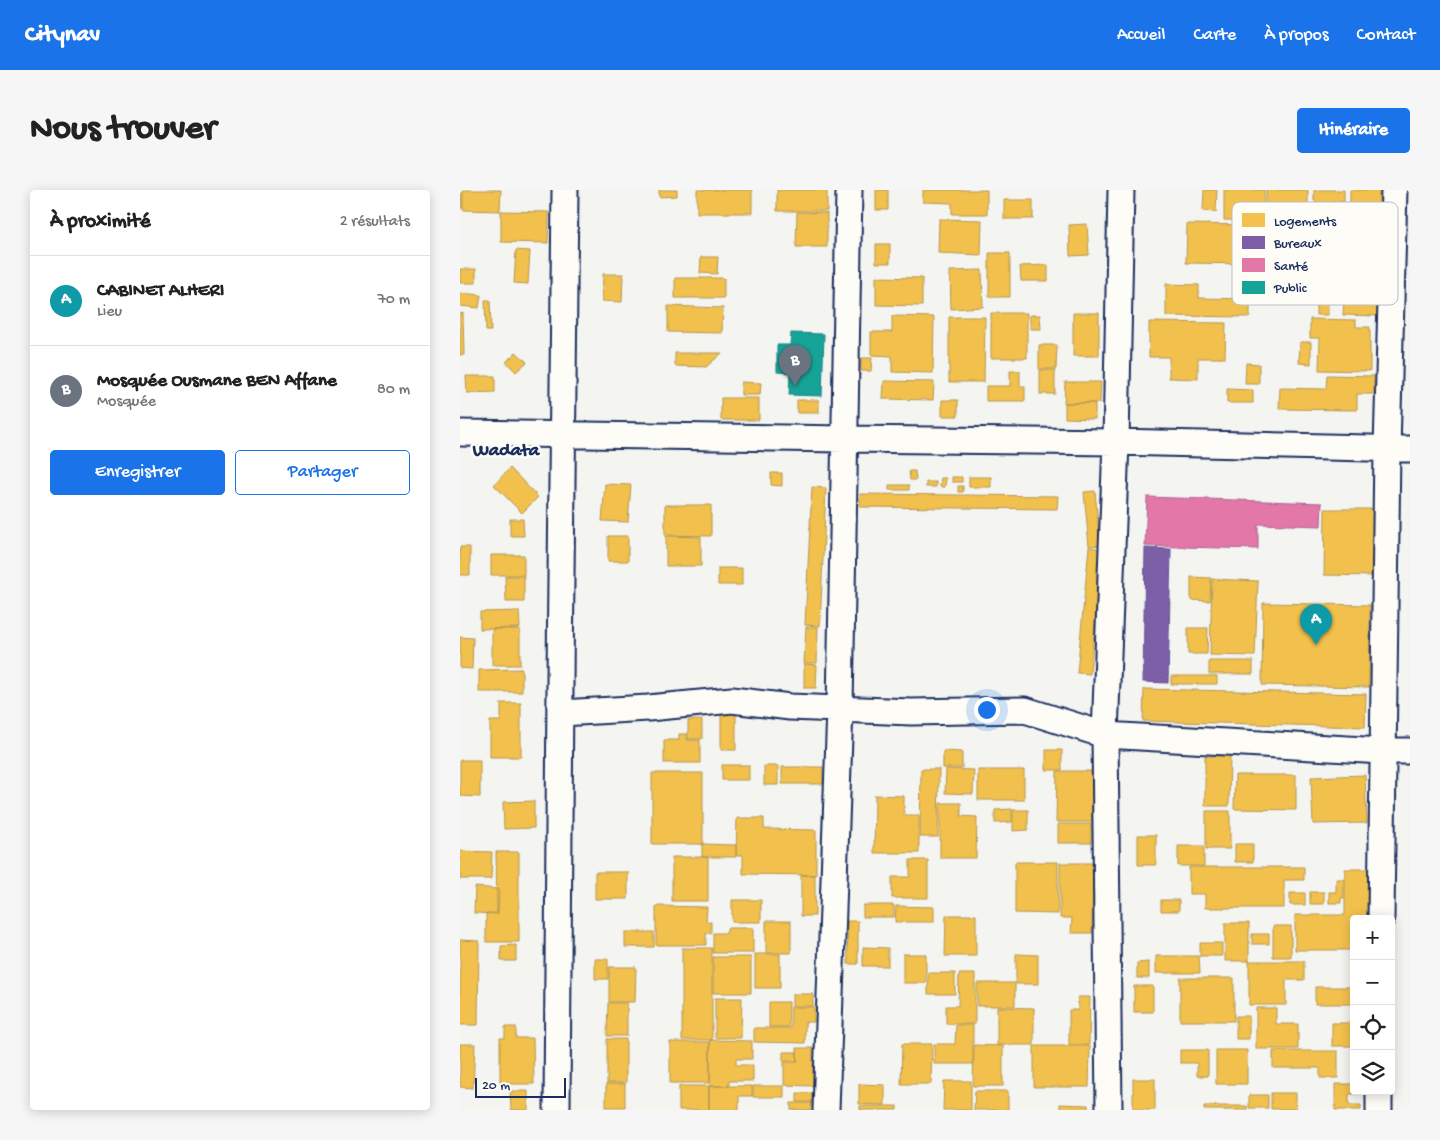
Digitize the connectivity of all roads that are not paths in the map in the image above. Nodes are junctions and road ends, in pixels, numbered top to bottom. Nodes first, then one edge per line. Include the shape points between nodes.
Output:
1 (565, 190) edge
2 (849, 190) edge
3 (1121, 190) edge
4 (1396, 305) edge
5 (460, 433) edge
6 (561, 434) junction
7 (844, 439) junction
8 (1116, 442) junction
9 (1398, 449) edge
10 (840, 708) junction
11 (561, 713) junction
12 (1105, 735) junction
13 (1383, 751) junction
14 (1410, 751) edge
15 (1381, 915) edge
16 (1379, 1095) edge
17 (557, 1110) edge
18 (826, 1110) edge
19 (1109, 1110) edge
20 (1379, 1110) edge

1 - 6 street
2 - 7 street
3 - 8 street
4 - 9 street
5 - 6 street
6 - 7 street
6 - 11 street
7 - 8 street
7 - 10 street
8 - 9 street
8 - 12 street
9 - 13 street
10 - 11 street via 790,707 732,700
10 - 12 street via 911,712 1025,710
10 - 18 street
11 - 17 street
12 - 13 street
12 - 19 street
13 - 14 street
13 - 15 street
16 - 20 street

